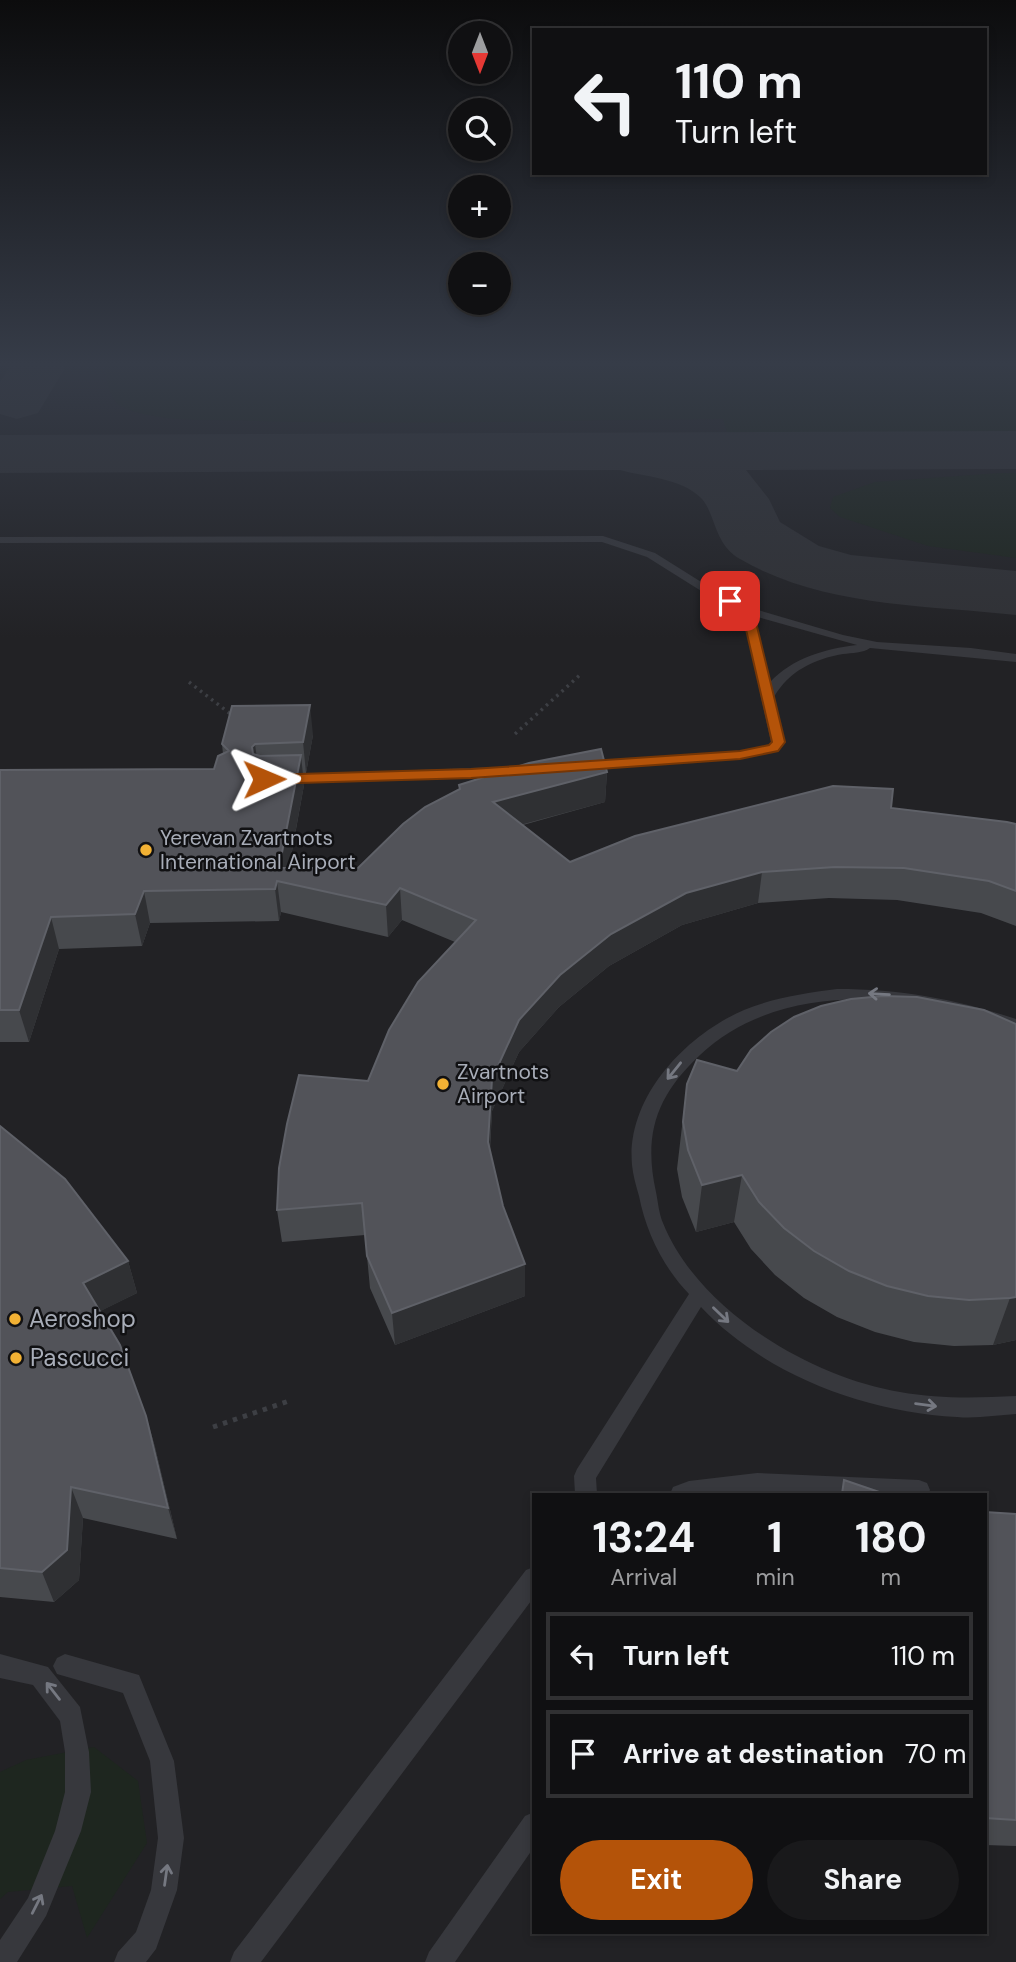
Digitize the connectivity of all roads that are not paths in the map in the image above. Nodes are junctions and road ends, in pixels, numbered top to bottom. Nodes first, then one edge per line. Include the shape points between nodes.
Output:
1 (0, 540) edge
2 (747, 610) junction
3 (877, 646) junction
4 (1016, 658) edge
5 (768, 696) junction
6 (566, 767) edge
7 (539, 769) edge
8 (264, 779) edge
9 (1016, 1025) edge
10 (699, 1294) junction
11 (1016, 1405) edge
12 (919, 1489) dead end
13 (586, 1493) edge
14 (684, 1493) edge
15 (532, 1581) edge
16 (0, 1666) edge
17 (65, 1666) dead end
18 (532, 1828) edge
19 (1, 1962) edge
20 (128, 1962) edge
21 (244, 1962) edge
22 (439, 1962) edge

1 - 2 lane via 603,539 651,555
2 - 3 lane
2 - 5 lane
3 - 4 lane
3 - 5 lane via 841,650 797,667 784,673
5 - 6 lane via 778,742 774,748 740,755
7 - 8 lane
9 -> 10 lane via 952,1003 914,996 839,994 792,1001 739,1019 710,1035 667,1078 644,1132 641,1163 656,1229
10 -> 11 lane via 768,1351 857,1392 955,1409
10 - 13 lane via 585,1476
12 - 14 lane via 757,1483
15 - 21 lane
19 -> 16 lane via 37,1907 68,1831 78,1792 71,1716 40,1675
20 -> 17 lane via 147,1940 164,1891 171,1838 162,1761 131,1683
18 - 22 lane

